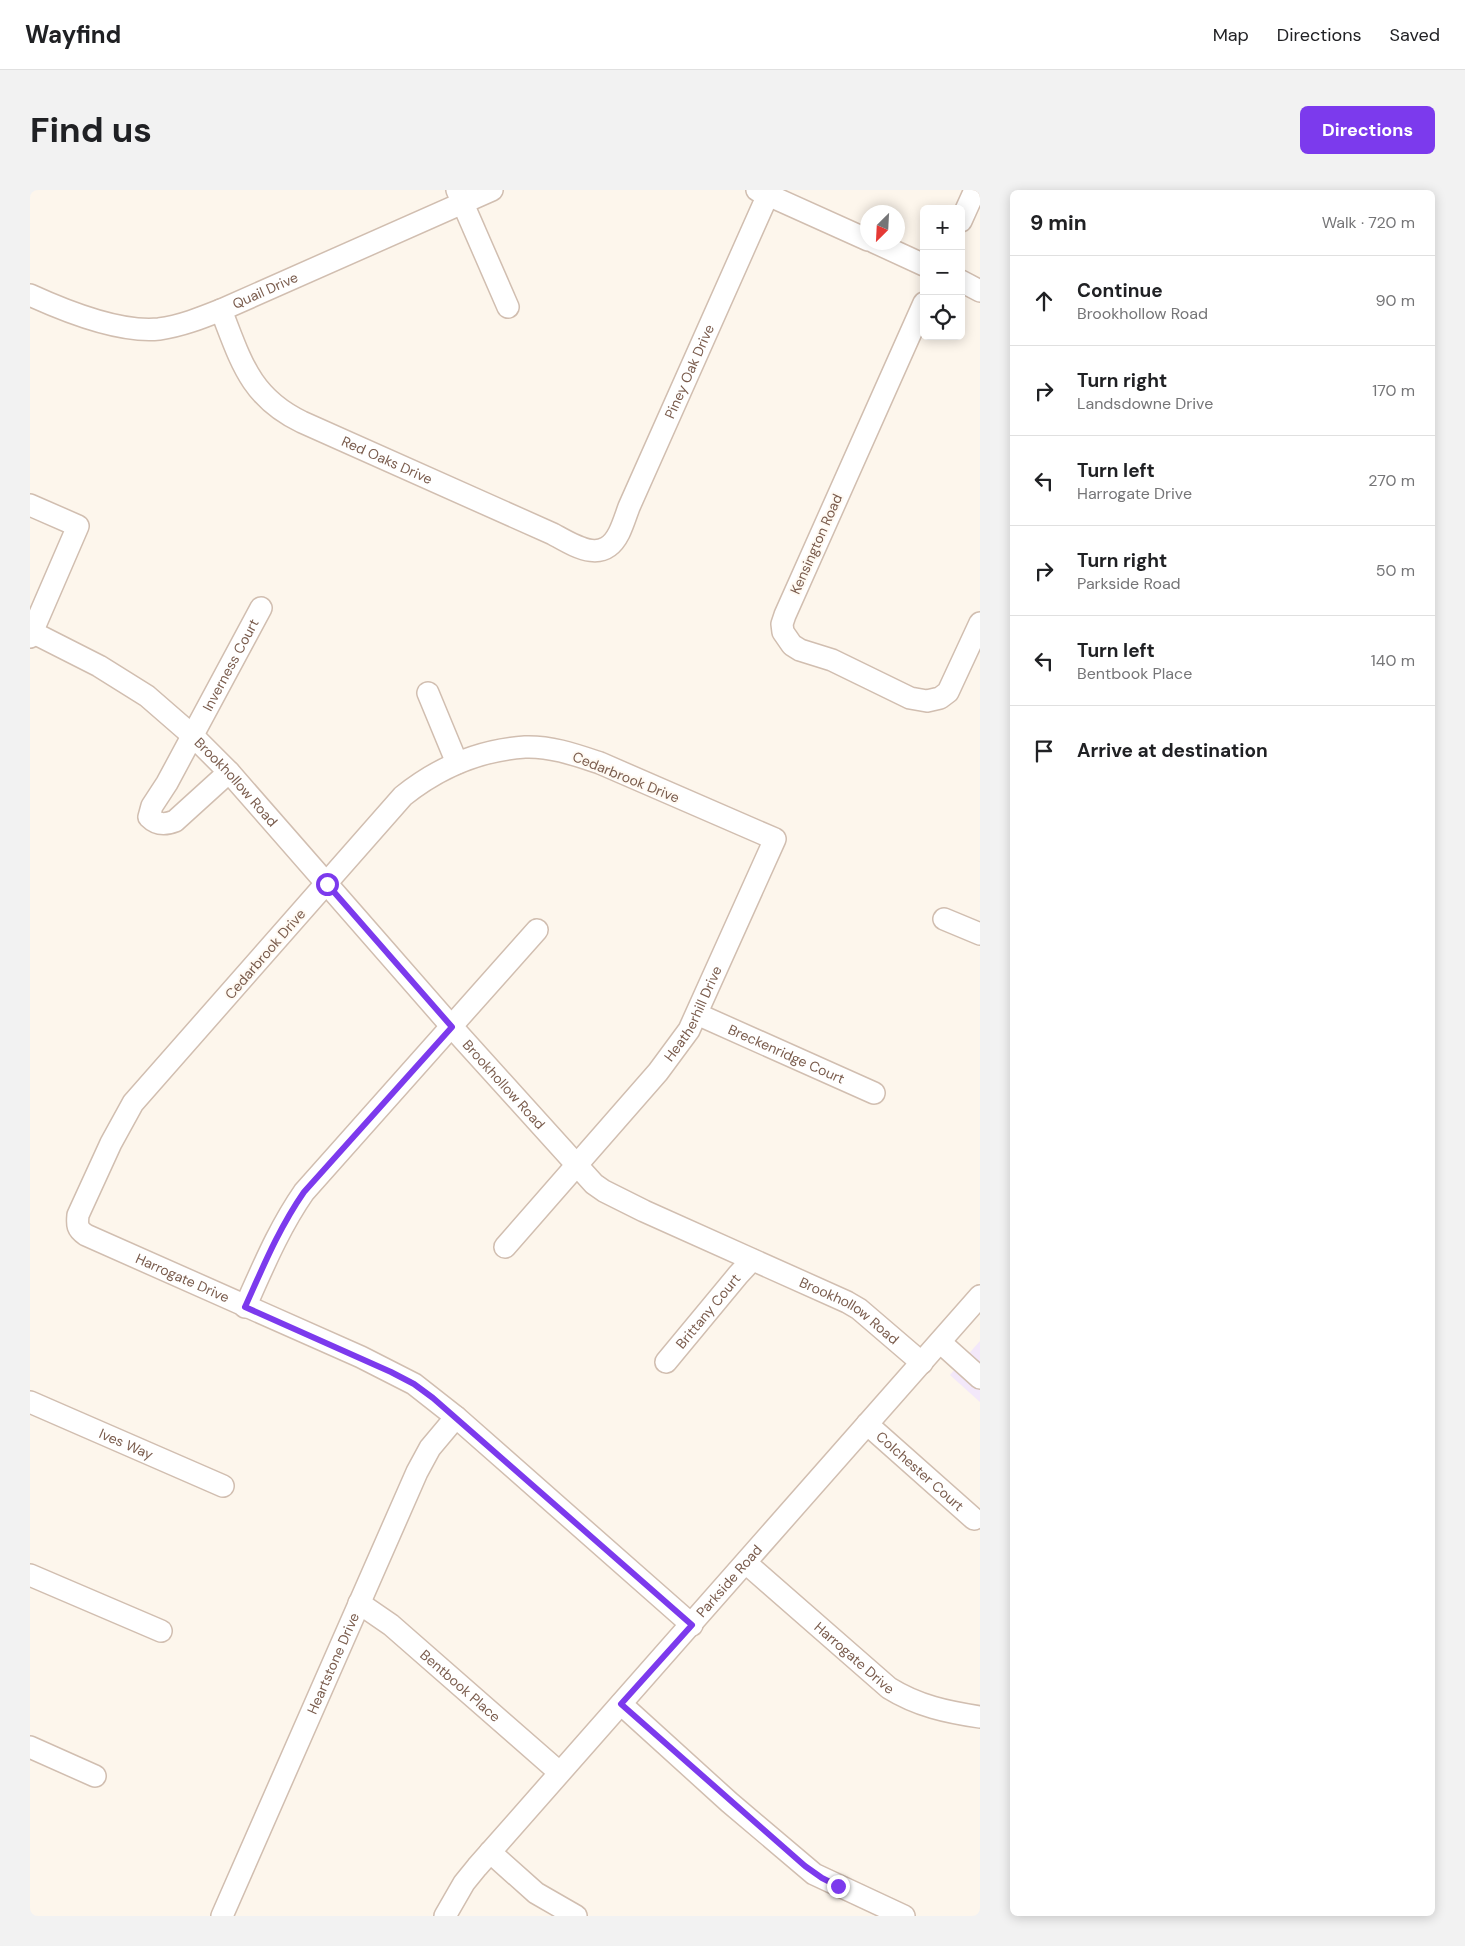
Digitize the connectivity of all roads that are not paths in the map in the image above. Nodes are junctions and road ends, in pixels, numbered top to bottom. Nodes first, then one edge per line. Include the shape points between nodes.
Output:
1 (492, 190) edge
2 (975, 190) edge
3 (765, 192) edge
4 (459, 197) edge
5 (965, 212) edge
6 (860, 236) edge
7 (892, 250) edge
8 (920, 262) edge
9 (965, 283) edge
10 (980, 291) edge
11 (30, 294) edge
12 (508, 307) dead end
13 (221, 310) junction
14 (920, 312) edge
15 (30, 505) edge
16 (604, 548) joint
17 (261, 608) dead end
18 (980, 623) edge
19 (31, 634) edge
20 (428, 693) dead end
21 (193, 736) junction
22 (457, 763) junction
23 (229, 772) junction
24 (775, 839) joint
25 (327, 884) junction
26 (944, 919) dead end
27 (537, 930) dead end
28 (980, 934) edge
29 (697, 1014) junction
30 (452, 1027) junction
31 (874, 1093) dead end
32 (577, 1164) junction
33 (80, 1232) joint
34 (505, 1247) dead end
35 (752, 1260) junction
36 (980, 1296) edge
37 (245, 1307) junction
38 (940, 1342) junction
39 (666, 1362) dead end
40 (922, 1363) junction
41 (977, 1370) edge
42 (30, 1402) edge
43 (456, 1417) junction
44 (867, 1424) junction
45 (223, 1486) dead end
46 (974, 1519) dead end
47 (746, 1563) junction
48 (30, 1575) edge
49 (359, 1603) junction
50 (692, 1625) junction
51 (161, 1631) dead end
52 (621, 1704) junction
53 (980, 1717) edge
54 (30, 1747) edge
55 (559, 1772) junction
56 (96, 1776) dead end
57 (490, 1852) junction
58 (222, 1916) edge
59 (445, 1916) edge
60 (576, 1916) edge
61 (904, 1916) edge

1 - 4 street, Quail Drive
2 - 5 street
3 - 6 street
3 - 16 street, Piney Oak Drive via 619,534
4 - 12 street
4 - 13 street, Quail Drive
7 - 8 street
9 - 10 street
11 - 13 street, Quail Drive via 109,324 140,329 177,326
13 - 16 street, Red Oaks Drive via 252,381 278,409 580,548 593,551
14 - 18 street, Kensington Road via 782,624 786,638 800,650 832,660 910,698 927,701 948,692
15 - 19 street via 78,526
17 - 21 street, Inverness Court
19 - 21 street, Brookhollow Road via 124,680
20 - 22 street
21 - 23 street, Brookhollow Road
21 - 23 street, Inverness Court via 152,806 149,817 166,825 175,822
22 - 24 street, Cedarbrook Drive via 526,747 560,750 600,763
22 - 25 street, Cedarbrook Drive via 437,772 403,796
23 - 25 street, Brookhollow Road
24 - 29 street, Heatherhill Drive
25 - 30 street, Brookhollow Road
25 - 33 street, Cedarbrook Drive via 134,1103 111,1143 78,1215
26 - 28 street
27 - 30 street
29 - 31 street, Breckenridge Court
29 - 32 street, Heatherhill Drive via 672,1054
30 - 32 street, Brookhollow Road
30 - 37 street via 304,1192 273,1243
32 - 34 street, Heatherhill Drive
32 - 35 street, Brookhollow Road via 604,1191
33 - 37 street, Harrogate Drive
35 - 39 street, Brittany Court
35 - 40 street, Brookhollow Road via 859,1308
36 - 38 street, Parkside Road
37 - 43 street, Harrogate Drive via 391,1372 414,1384
38 - 40 street, Parkside Road
38 - 41 street
40 - 44 street, Parkside Road
42 - 45 street, Ives Way
43 - 49 street, Heartstone Drive via 425,1457
43 - 50 street, Harrogate Drive
44 - 46 street, Colchester Court
44 - 47 street, Parkside Road
47 - 50 street, Parkside Road
47 - 53 street, Harrogate Drive via 889,1688 928,1707
48 - 51 street
49 - 55 street, Bentbook Place via 391,1625
49 - 58 street, Heartstone Drive
50 - 52 street, Parkside Road
52 - 55 street, Parkside Road
52 - 61 street via 814,1874
54 - 56 street
55 - 57 street, Parkside Road
57 - 59 street, Parkside Road via 464,1883
57 - 60 street via 536,1892

